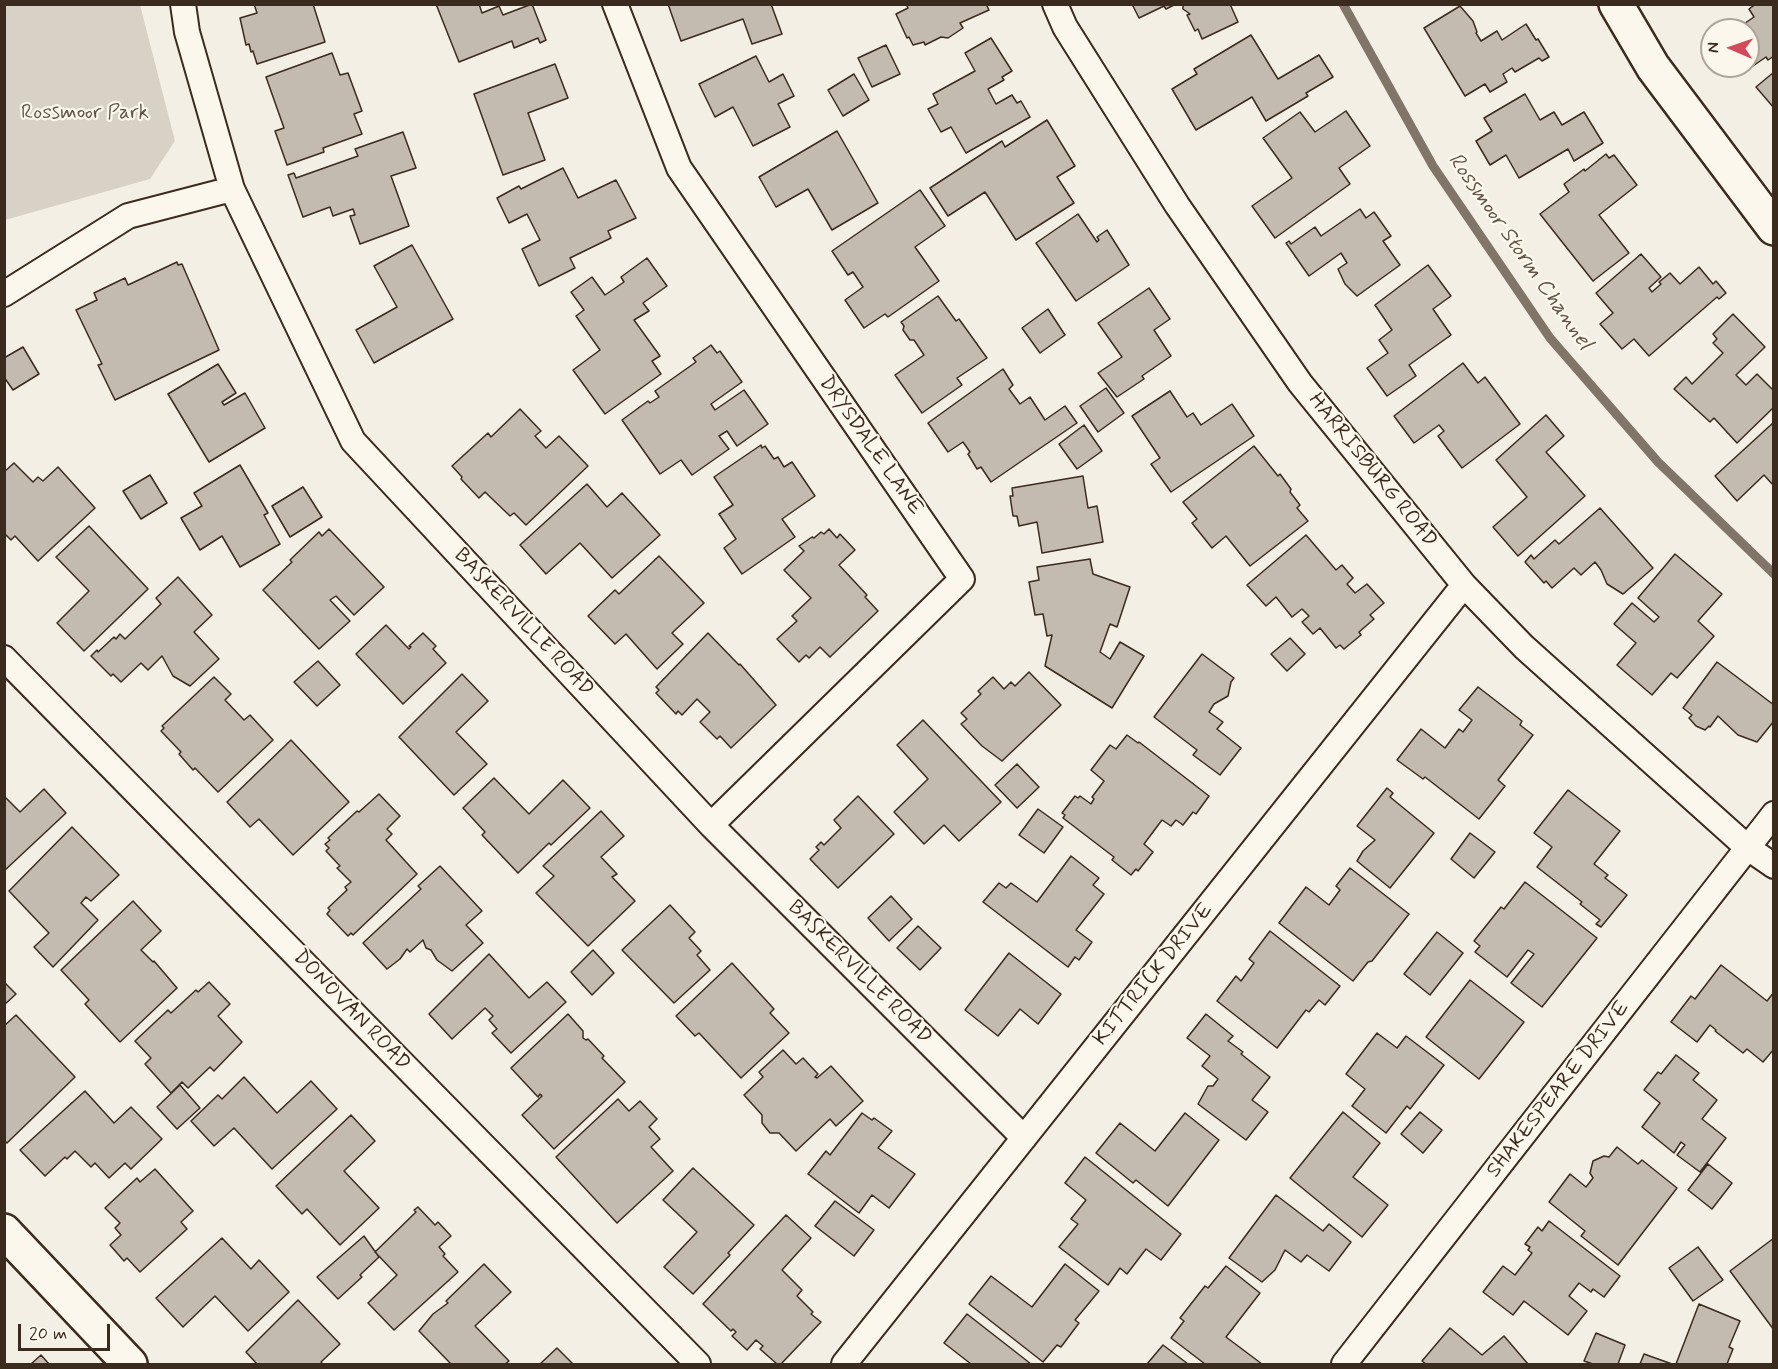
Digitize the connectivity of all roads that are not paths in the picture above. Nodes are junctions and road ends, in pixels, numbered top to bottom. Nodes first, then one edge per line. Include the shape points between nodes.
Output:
1 (183, 4) edge
2 (615, 4) edge
3 (1055, 4) edge
4 (1616, 4) edge
5 (232, 189) junction
6 (1773, 228) edge
7 (4, 294) edge
8 (1464, 585) junction
9 (4, 658) edge
10 (1773, 814) edge
11 (711, 825) junction
12 (1748, 848) junction
13 (1773, 866) edge
14 (1024, 1138) junction
15 (4, 1231) edge
16 (130, 1365) edge
17 (698, 1365) edge
18 (844, 1365) edge
19 (1344, 1365) edge

1 - 5 street, BASKERVILLE ROAD via 187,32
2 - 11 street, DRYSDALE LANE via 679,168 962,579
3 - 8 street, HARRISBURG ROAD via 1065,27 1177,205 1294,373
4 - 6 street via 1653,67
5 - 7 street via 128,216
5 - 11 street, BASKERVILLE ROAD via 353,441
8 - 12 street, HARRISBURG ROAD via 1524,647
8 - 14 street, KITTRICK DRIVE
9 - 17 street, DONOVAN ROAD
10 - 12 street, SHAKESPEARE DRIVE
11 - 14 street, BASKERVILLE ROAD
12 - 13 street, HARRISBURG ROAD
12 - 19 street, SHAKESPEARE DRIVE
14 - 18 street, KITTRICK DRIVE
15 - 16 street

